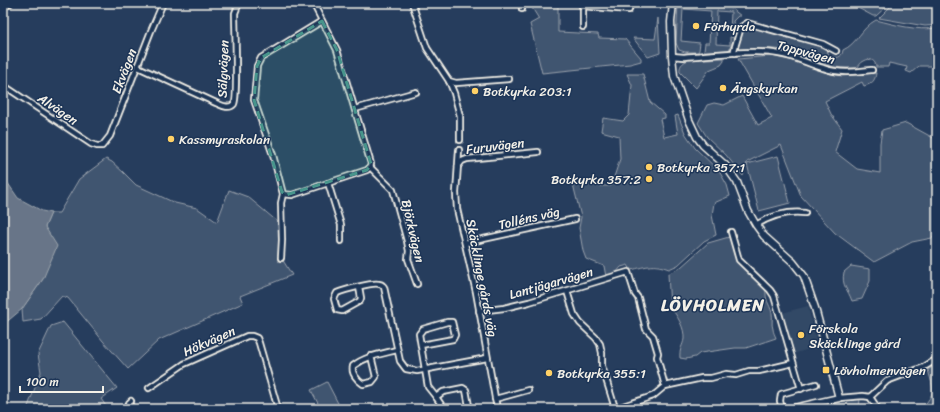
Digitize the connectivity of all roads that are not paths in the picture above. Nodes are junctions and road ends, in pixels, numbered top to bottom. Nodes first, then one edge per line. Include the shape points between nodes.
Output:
1 (9, 3) edge
2 (163, 3) edge
3 (239, 3) edge
4 (313, 3) edge
5 (412, 3) edge
6 (522, 3) edge
7 (630, 3) edge
8 (673, 3) edge
9 (582, 5) edge
10 (3, 6) edge
11 (522, 9) dead end
12 (322, 21) junction
13 (583, 27) dead end
14 (836, 51) dead end
15 (735, 53) junction
16 (672, 56) junction
17 (138, 67) junction
18 (872, 70) dead end
19 (510, 79) dead end
20 (449, 81) junction
21 (3, 85) edge
22 (416, 92) dead end
23 (355, 109) junction
24 (460, 140) dead end
25 (102, 146) joint
26 (459, 150) dead end
27 (538, 152) dead end
28 (370, 167) junction
29 (457, 167) junction
30 (328, 183) junction
31 (283, 194) junction
32 (805, 213) dead end
33 (575, 219) dead end
34 (756, 225) junction
35 (731, 232) dead end
36 (341, 240) dead end
37 (465, 243) junction
38 (281, 258) dead end
39 (417, 284) dead end
40 (359, 287) junction
41 (567, 291) junction
42 (479, 311) junction
43 (421, 345) junction
44 (397, 350) junction
45 (371, 356) junction
46 (487, 358) junction
47 (937, 359) edge
48 (794, 363) junction
49 (424, 369) junction
50 (816, 384) dead end
51 (665, 386) junction
52 (149, 388) dead end
53 (801, 389) junction
54 (528, 390) dead end
55 (436, 396) junction
56 (870, 397) junction
57 (839, 398) junction
58 (495, 399) junction
59 (131, 401) dead end
60 (614, 408) edge
61 (127, 409) edge
62 (278, 409) edge
63 (444, 409) edge
64 (465, 409) edge
65 (497, 409) edge
66 (782, 409) edge
67 (790, 409) edge
68 (878, 409) edge

1 - 10 main road
2 - 17 street, Ekvägen
3 - 17 street, Sälgvägen via 235,13 235,102 231,106 216,103
4 - 12 street
5 - 20 street via 427,48
6 - 11 street
7 - 9 street via 629,10
8 - 16 street via 670,27
9 - 13 street
12 - 23 street via 337,50
12 - 31 street via 261,58 257,66 254,100
14 - 15 street, Toppvägen via 823,44 747,23 741,27
15 - 16 street, Toppvägen
15 - 18 street, Toppvägen via 778,53 838,72
16 - 34 street via 674,76 697,137 725,165 737,182
17 - 25 street, Ekvägen via 110,136
19 - 20 street via 456,83
20 - 24 street via 459,111
21 - 25 street, Alvägen via 91,144
22 - 23 street
23 - 28 street via 370,157
26 - 29 street, Skäcklinge gårds väg
27 - 29 street, Furuvägen via 467,159
28 - 30 street
28 - 39 street, Björkvägen via 392,190 407,241 408,259
29 - 37 street, Skäcklinge gårds väg via 456,200
30 - 31 street via 292,195
30 - 36 street via 341,225
31 - 38 street
32 - 34 street via 790,212
33 - 37 street, Tolléns väg
34 - 57 street via 804,276
35 - 48 street via 739,260 774,296
37 - 42 street, Skäcklinge gårds väg
40 - 40 street via 360,301 342,312 337,310 335,295
40 - 44 street via 377,283 384,287
41 - 42 street, Lantjägarvägen
41 - 51 street, Lantjägarvägen via 628,272 646,329 653,336
41 - 60 street via 574,314 600,344 602,366
42 - 46 street, Skäcklinge gårds väg
43 - 43 street via 453,339 455,335 452,322 421,330
43 - 49 street
44 - 45 street
44 - 49 street via 406,369
45 - 45 street via 376,377 372,382 363,384 352,369 363,359
46 - 49 street
46 - 58 street, Skäcklinge gårds väg
47 - 56 street via 924,367 887,381
48 - 51 street
48 - 53 street
49 - 55 street via 428,388
50 - 53 street
51 - 60 street via 653,396
52 - 62 street, Hökvägen via 191,360 252,336 257,338 259,343
53 - 66 street via 781,394
54 - 58 street
55 - 63 street
55 - 64 street via 463,388 466,390 469,406
56 - 57 street
56 - 68 street
57 - 67 street
58 - 65 street, Skäcklinge gårds väg
59 - 61 street

